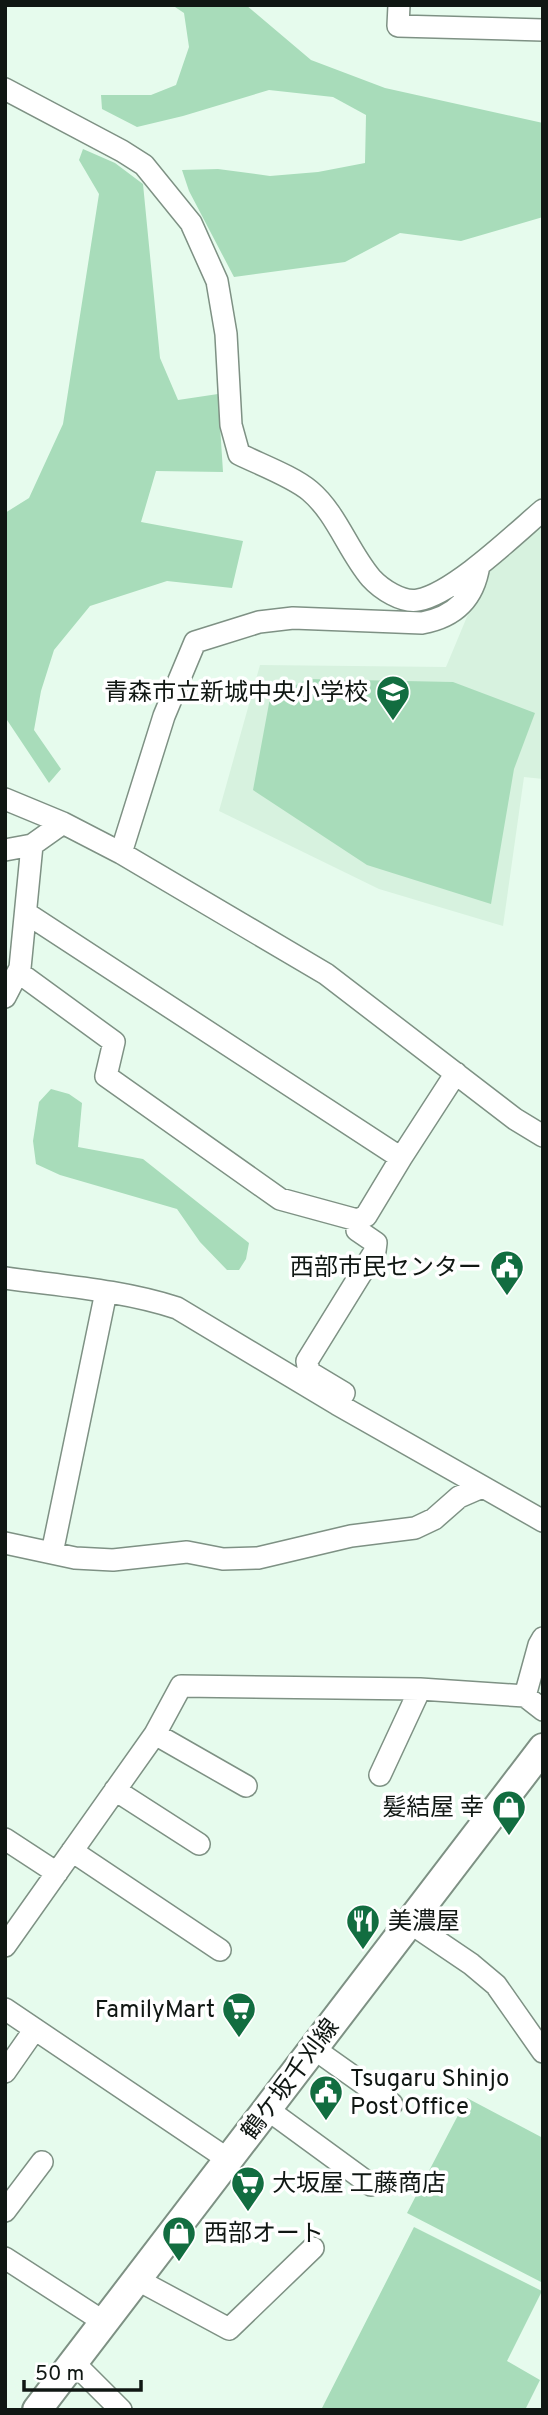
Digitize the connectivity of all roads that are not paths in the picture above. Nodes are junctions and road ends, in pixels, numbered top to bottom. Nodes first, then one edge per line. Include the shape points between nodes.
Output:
1 (399, 5) edge
2 (543, 30) edge
3 (5, 89) edge
4 (543, 510) edge
5 (479, 565) junction
6 (5, 799) edge
7 (63, 823) junction
8 (32, 845) junction
9 (5, 850) edge
10 (121, 853) junction
11 (26, 913) junction
12 (14, 970) edge
13 (5, 997) edge
14 (456, 1073) junction
15 (543, 1136) edge
16 (401, 1158) junction
17 (357, 1220) junction
18 (5, 1278) edge
19 (106, 1292) junction
20 (337, 1404) junction
21 (482, 1486) junction
22 (543, 1521) edge
23 (5, 1543) edge
24 (52, 1553) junction
25 (543, 1638) edge
26 (420, 1689) junction
27 (525, 1696) junction
28 (543, 1710) edge
29 (155, 1734) junction
30 (543, 1748) edge
31 (380, 1775) dead end
32 (246, 1786) dead end
33 (116, 1790) junction
34 (5, 1839) edge
35 (199, 1844) dead end
36 (72, 1852) junction
37 (57, 1873) junction
38 (409, 1922) junction
39 (5, 1946) edge
40 (220, 1950) dead end
41 (5, 2009) edge
42 (35, 2029) junction
43 (313, 2048) junction
44 (543, 2052) edge
45 (5, 2072) edge
46 (392, 2104) dead end
47 (267, 2109) junction
48 (229, 2160) junction
49 (42, 2162) dead end
50 (371, 2185) dead end
51 (5, 2211) edge
52 (313, 2248) dead end
53 (5, 2258) edge
54 (138, 2280) junction
55 (104, 2322) junction
56 (73, 2362) junction
57 (37, 2410) edge
58 (121, 2410) edge

1 - 2 street via 398,26
3 - 5 street via 144,165 191,223 217,281 226,334 231,425 239,454 307,488 321,501 371,578 386,591 416,601
4 - 5 street
5 - 10 street via 477,581 459,608 440,620 293,618 259,622 195,642 164,716
6 - 7 street
7 - 8 street
7 - 10 street
8 - 9 street
8 - 11 street
10 - 14 street via 326,974
11 - 12 street
11 - 16 street
12 - 13 street
12 - 17 street via 114,1042 106,1076 280,1199
14 - 15 street
14 - 16 street
16 - 17 street via 366,1216
17 - 20 street via 357,1230 376,1243 375,1251 307,1361 309,1372 344,1393
18 - 19 street
19 - 20 street via 177,1308
19 - 24 street
20 - 21 street
21 - 22 street
21 - 24 street via 415,1528 351,1536 258,1558 223,1559 187,1552 113,1560
23 - 24 street
25 - 27 street
26 - 27 street
26 - 29 street via 181,1686
26 - 31 street
27 - 28 street
29 - 32 street
29 - 33 street
30 - 38 main road, 鶴ケ坂千刈線
33 - 35 street
33 - 36 street
34 - 37 street
36 - 37 street
36 - 40 street
37 - 39 street
38 - 43 main road, 鶴ケ坂千刈線
38 - 44 street via 496,1985
41 - 42 street
42 - 45 street
42 - 48 street
43 - 46 street
43 - 47 main road, 鶴ケ坂千刈線
47 - 48 main road, 鶴ケ坂千刈線
47 - 50 street
48 - 54 main road, 鶴ケ坂千刈線
49 - 51 street
52 - 54 street via 229,2329
53 - 55 street
54 - 55 main road, 鶴ケ坂千刈線
55 - 56 main road, 鶴ケ坂千刈線
56 - 57 main road, 鶴ケ坂千刈線
56 - 58 street

